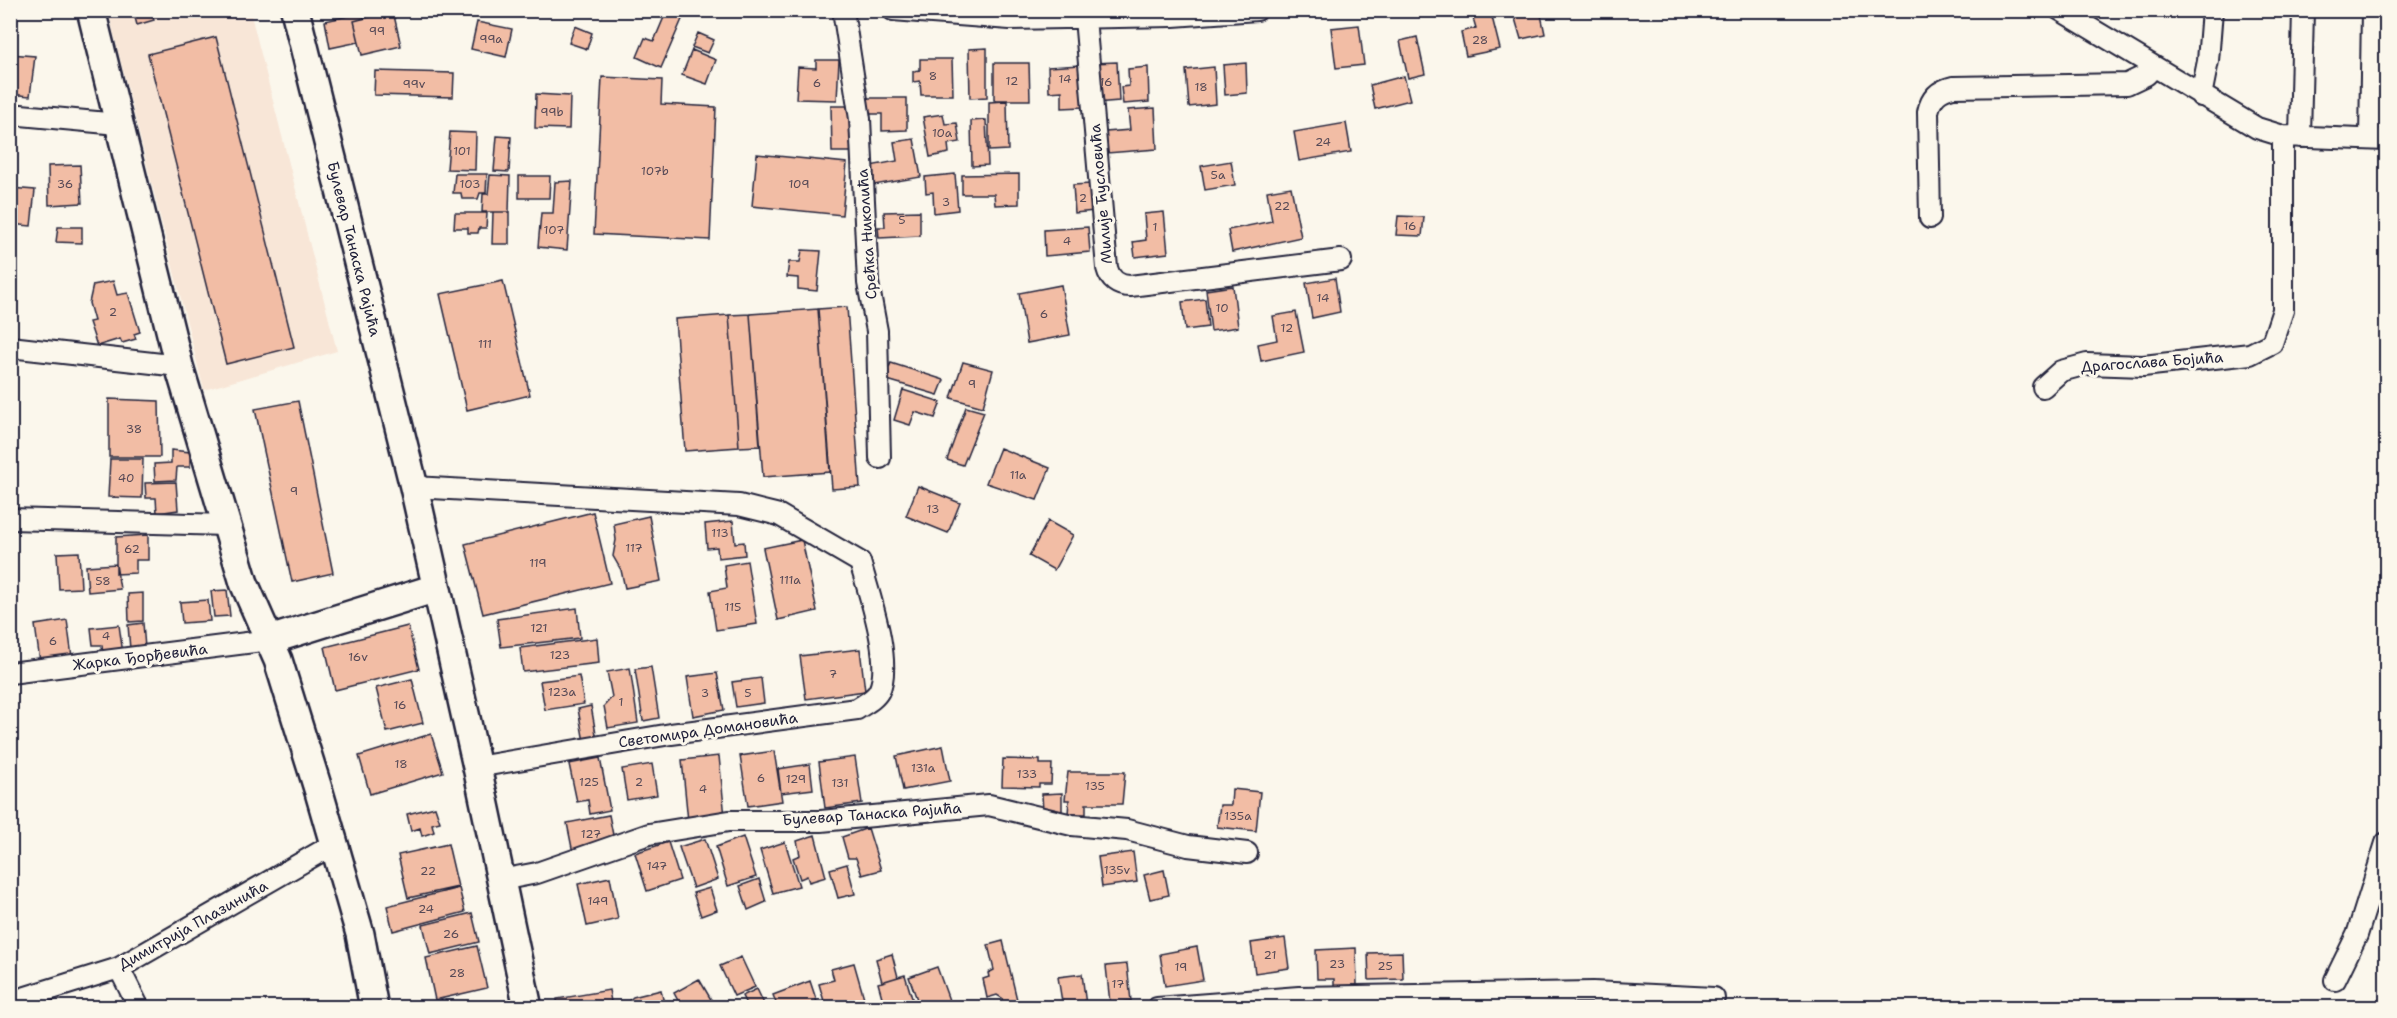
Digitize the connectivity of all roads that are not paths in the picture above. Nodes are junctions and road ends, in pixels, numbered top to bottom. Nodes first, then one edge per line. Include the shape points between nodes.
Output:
1 (91, 10) edge
2 (295, 10) edge
3 (843, 10) edge
4 (893, 10) edge
5 (1257, 10) edge
6 (2060, 10) edge
7 (2212, 10) edge
8 (2303, 10) edge
9 (2372, 10) edge
10 (1085, 18) junction
11 (2154, 67) junction
12 (2201, 96) junction
13 (10, 114) edge
14 (118, 124) junction
15 (2291, 136) junction
16 (2378, 139) edge
17 (1930, 218) dead end
18 (1341, 260) dead end
19 (10, 346) edge
20 (179, 366) junction
21 (2043, 387) dead end
22 (880, 458) dead end
23 (414, 487) junction
24 (10, 519) edge
25 (226, 525) junction
26 (436, 588) junction
27 (270, 640) junction
28 (10, 673) edge
29 (477, 767) junction
30 (2386, 843) edge
31 (334, 844) junction
32 (1247, 853) dead end
33 (501, 880) junction
34 (119, 968) junction
35 (2335, 980) dead end
36 (1714, 998) dead end
37 (10, 1002) edge
38 (139, 1008) edge
39 (374, 1008) edge
40 (528, 1008) edge
41 (1157, 1008) edge

1 - 14 street
2 - 23 street, Булевар Танаска Рајића
3 - 22 street, Срећка Николића via 860,118 868,283 877,331
4 - 10 street via 1010,19
5 - 10 street
6 - 11 street
7 - 12 street
8 - 15 street, Драгослава Бојића
9 - 16 street
10 - 18 street, Милије Ћусловића via 1107,268 1113,281 1130,286
11 - 12 street
11 - 17 street via 2127,84 1953,87 1938,92 1928,112
12 - 15 street via 2257,128
13 - 14 street
14 - 20 street
15 - 16 street
15 - 21 street, Драгослава Бојића via 2283,310 2272,343 2250,354 2143,366 2087,364 2061,371
19 - 20 street
20 - 25 street
23 - 26 street, Булевар Танаска Рајића
23 - 29 street, Светомира Домановића via 739,505 779,515 860,562 881,637 882,681 878,694 857,709 671,734
24 - 25 street
25 - 27 street via 244,583
26 - 27 street
26 - 29 street, Булевар Танаска Рајића
27 - 28 street, Жарка Ђорђевића
27 - 31 street
29 - 33 street, Булевар Танаска Рајића
30 - 35 street via 2357,935
31 - 34 street, Димитрија Плазинића
31 - 39 street via 360,934
32 - 33 street, Булевар Танаска Рајића via 1188,846 1127,830 1072,825 989,805 821,821 729,821 695,826 649,834 537,873
33 - 40 street, Булевар Танаска Рајића
34 - 37 street, Димитрија Плазинића
34 - 38 street
36 - 41 street via 1593,992 1299,997

